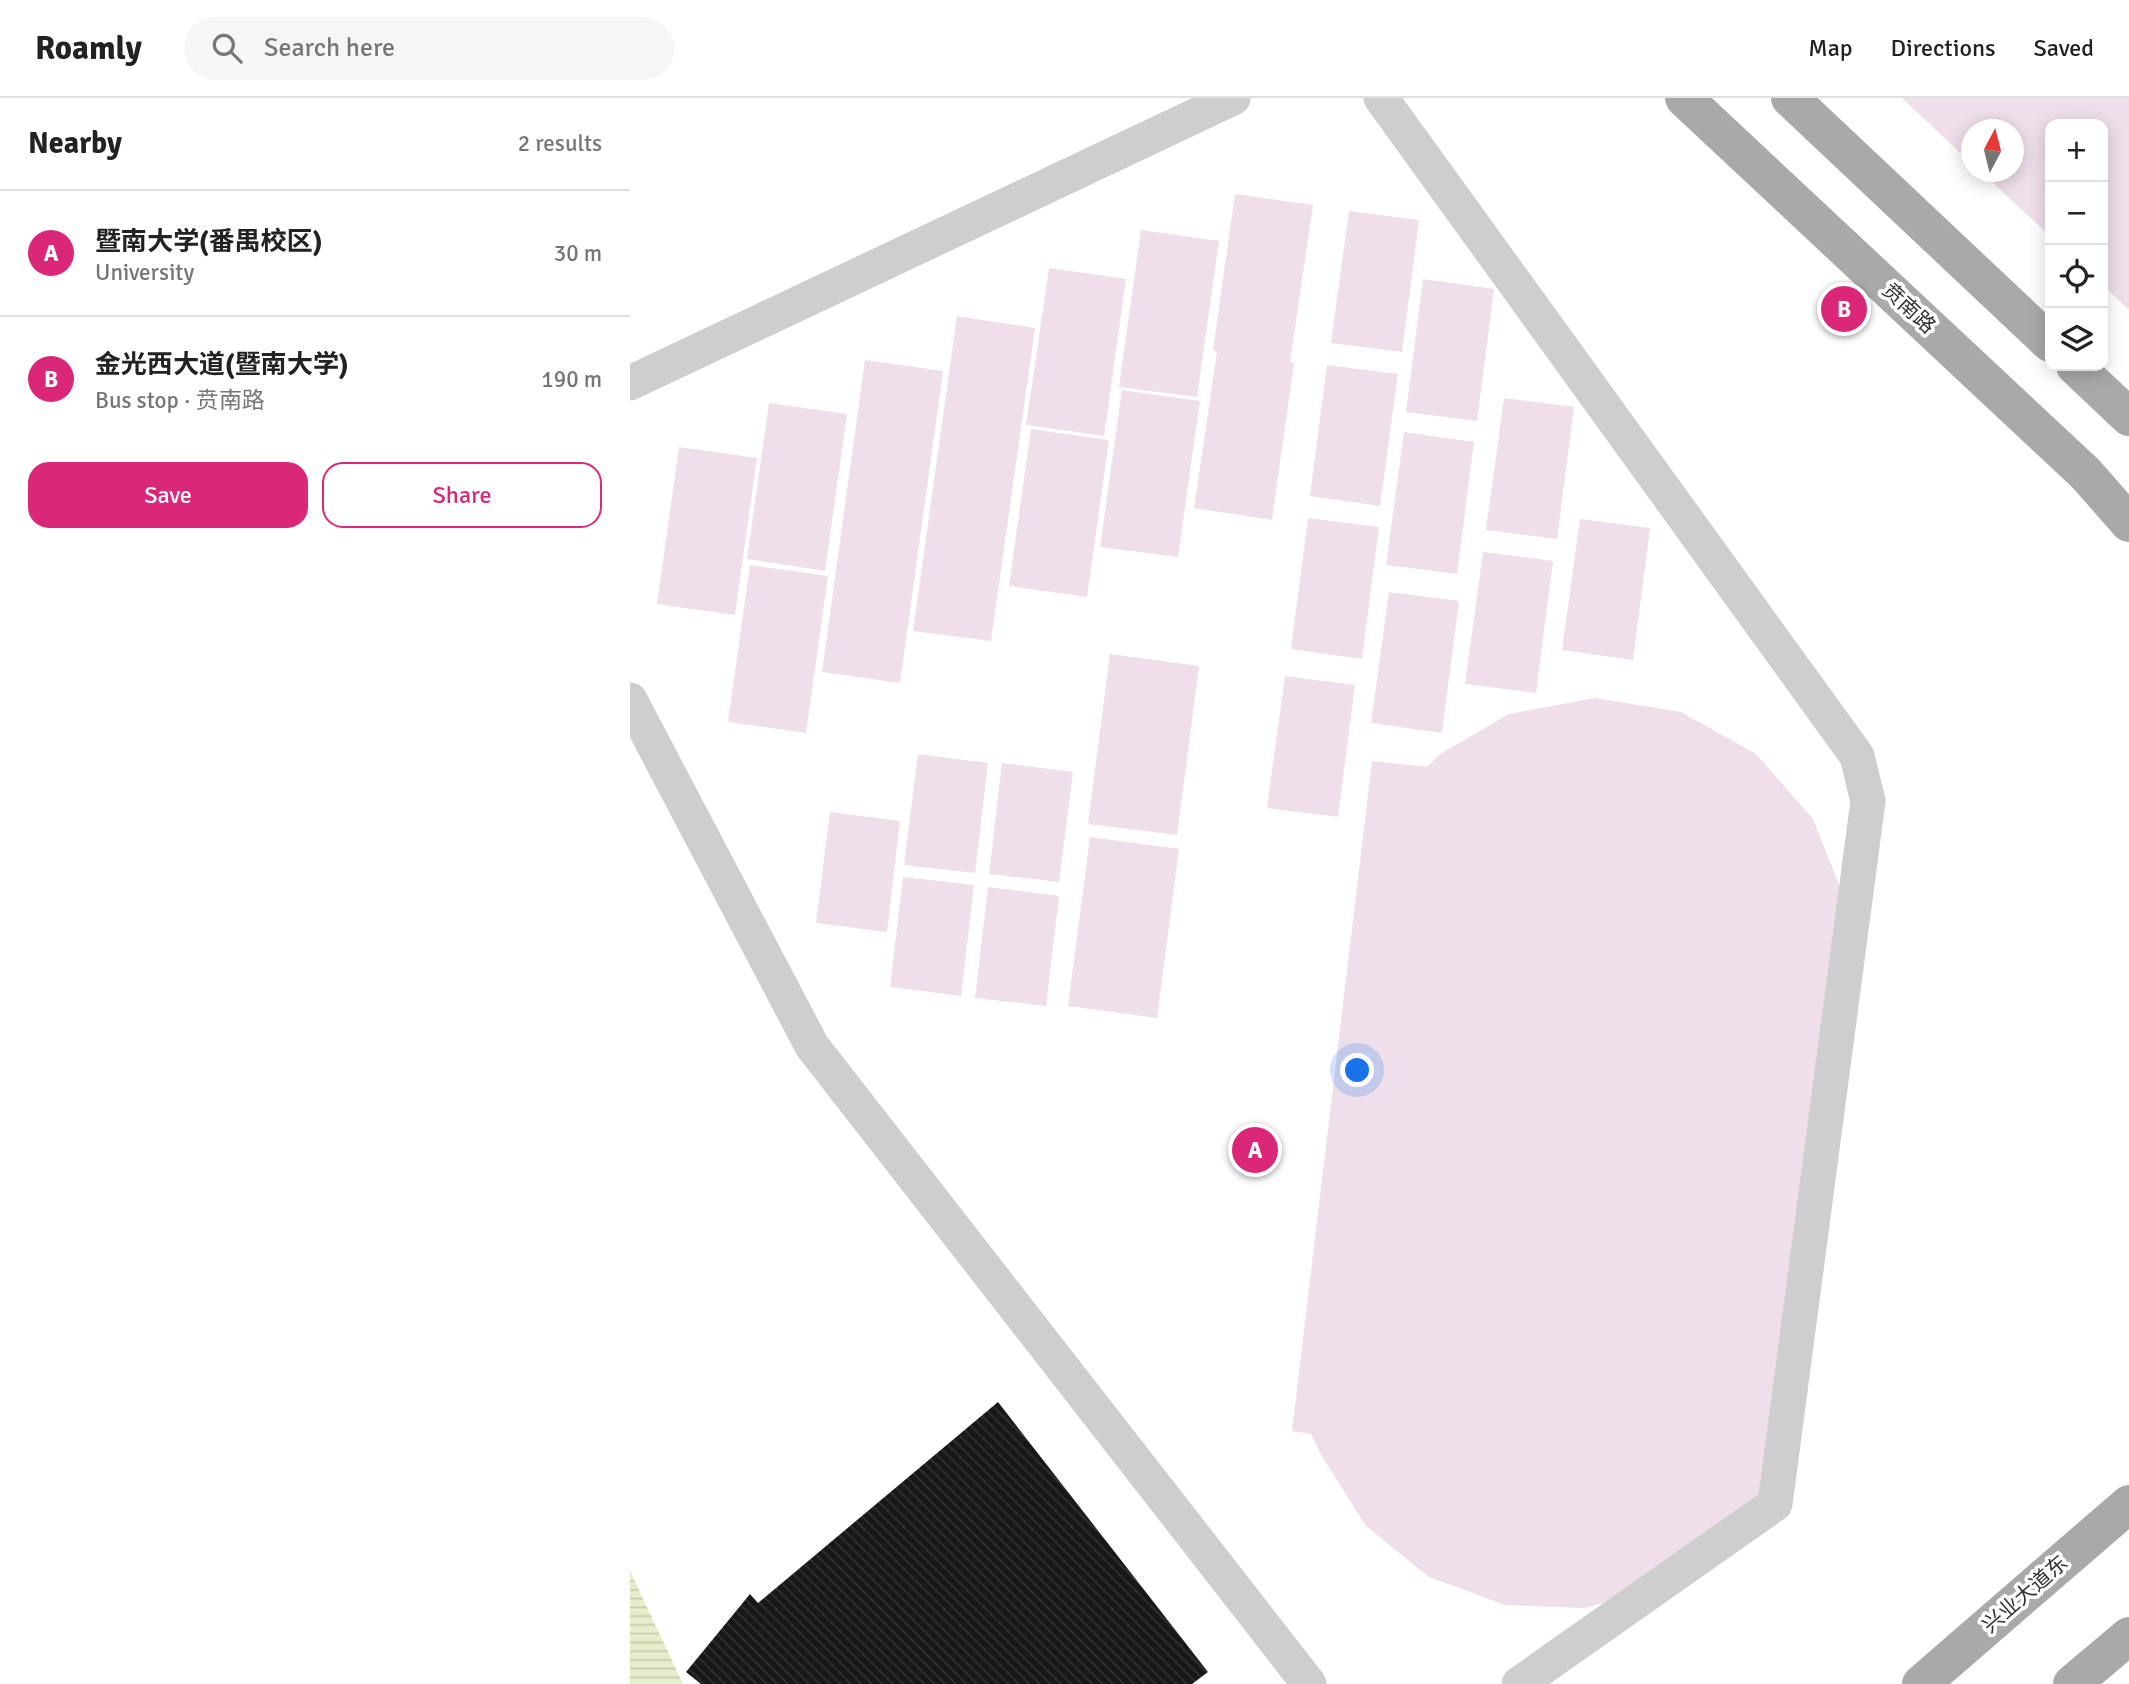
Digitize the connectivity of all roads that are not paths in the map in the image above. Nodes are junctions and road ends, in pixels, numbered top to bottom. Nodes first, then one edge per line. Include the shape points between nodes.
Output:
1 (1233, 98) edge
2 (1381, 98) edge
3 (1684, 98) edge
4 (1790, 98) edge
5 (2045, 338) edge
6 (2079, 371) edge
7 (630, 383) edge
8 (2129, 417) edge
9 (2129, 523) edge
10 (630, 700) edge
11 (2129, 1504) edge
12 (2129, 1636) edge
13 (1309, 1684) edge
14 (1519, 1684) edge
15 (1921, 1684) edge
16 (2072, 1684) edge

1 - 7 street
2 - 14 street via 1857,756 1868,801 1775,1504
3 - 9 main road, 贲南路 via 2086,474
4 - 5 main road
6 - 8 main road
10 - 13 street via 812,1046
11 - 15 main road, 兴业大道东
12 - 16 main road

